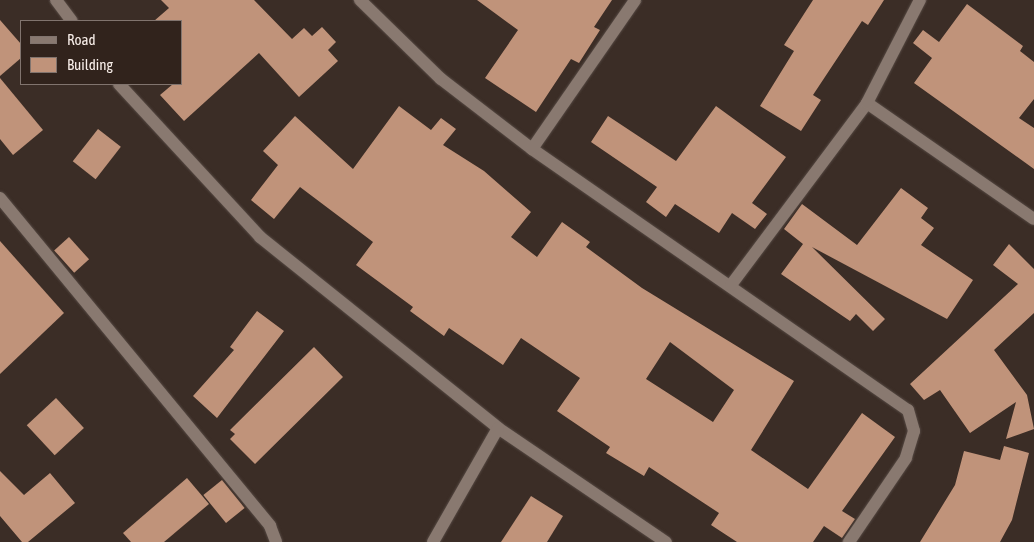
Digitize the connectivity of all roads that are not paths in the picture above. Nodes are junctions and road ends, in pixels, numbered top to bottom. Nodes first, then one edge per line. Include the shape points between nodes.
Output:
1 (56, 0) edge
2 (360, 0) edge
3 (635, 0) edge
4 (920, 0) edge
5 (71, 20) edge
6 (120, 85) edge
7 (867, 102) junction
8 (532, 149) junction
9 (0, 198) edge
10 (1034, 219) edge
11 (731, 285) junction
12 (498, 428) junction
13 (276, 542) edge
14 (433, 542) edge
15 (666, 542) edge
16 (849, 542) edge

1 - 5 street
2 - 8 street via 441,79
3 - 8 street
4 - 7 street
6 - 12 street via 260,237
7 - 10 street
7 - 11 street
8 - 11 street
9 - 13 street via 270,526
11 - 16 street via 908,410 914,431 906,458
12 - 14 street
12 - 15 street

